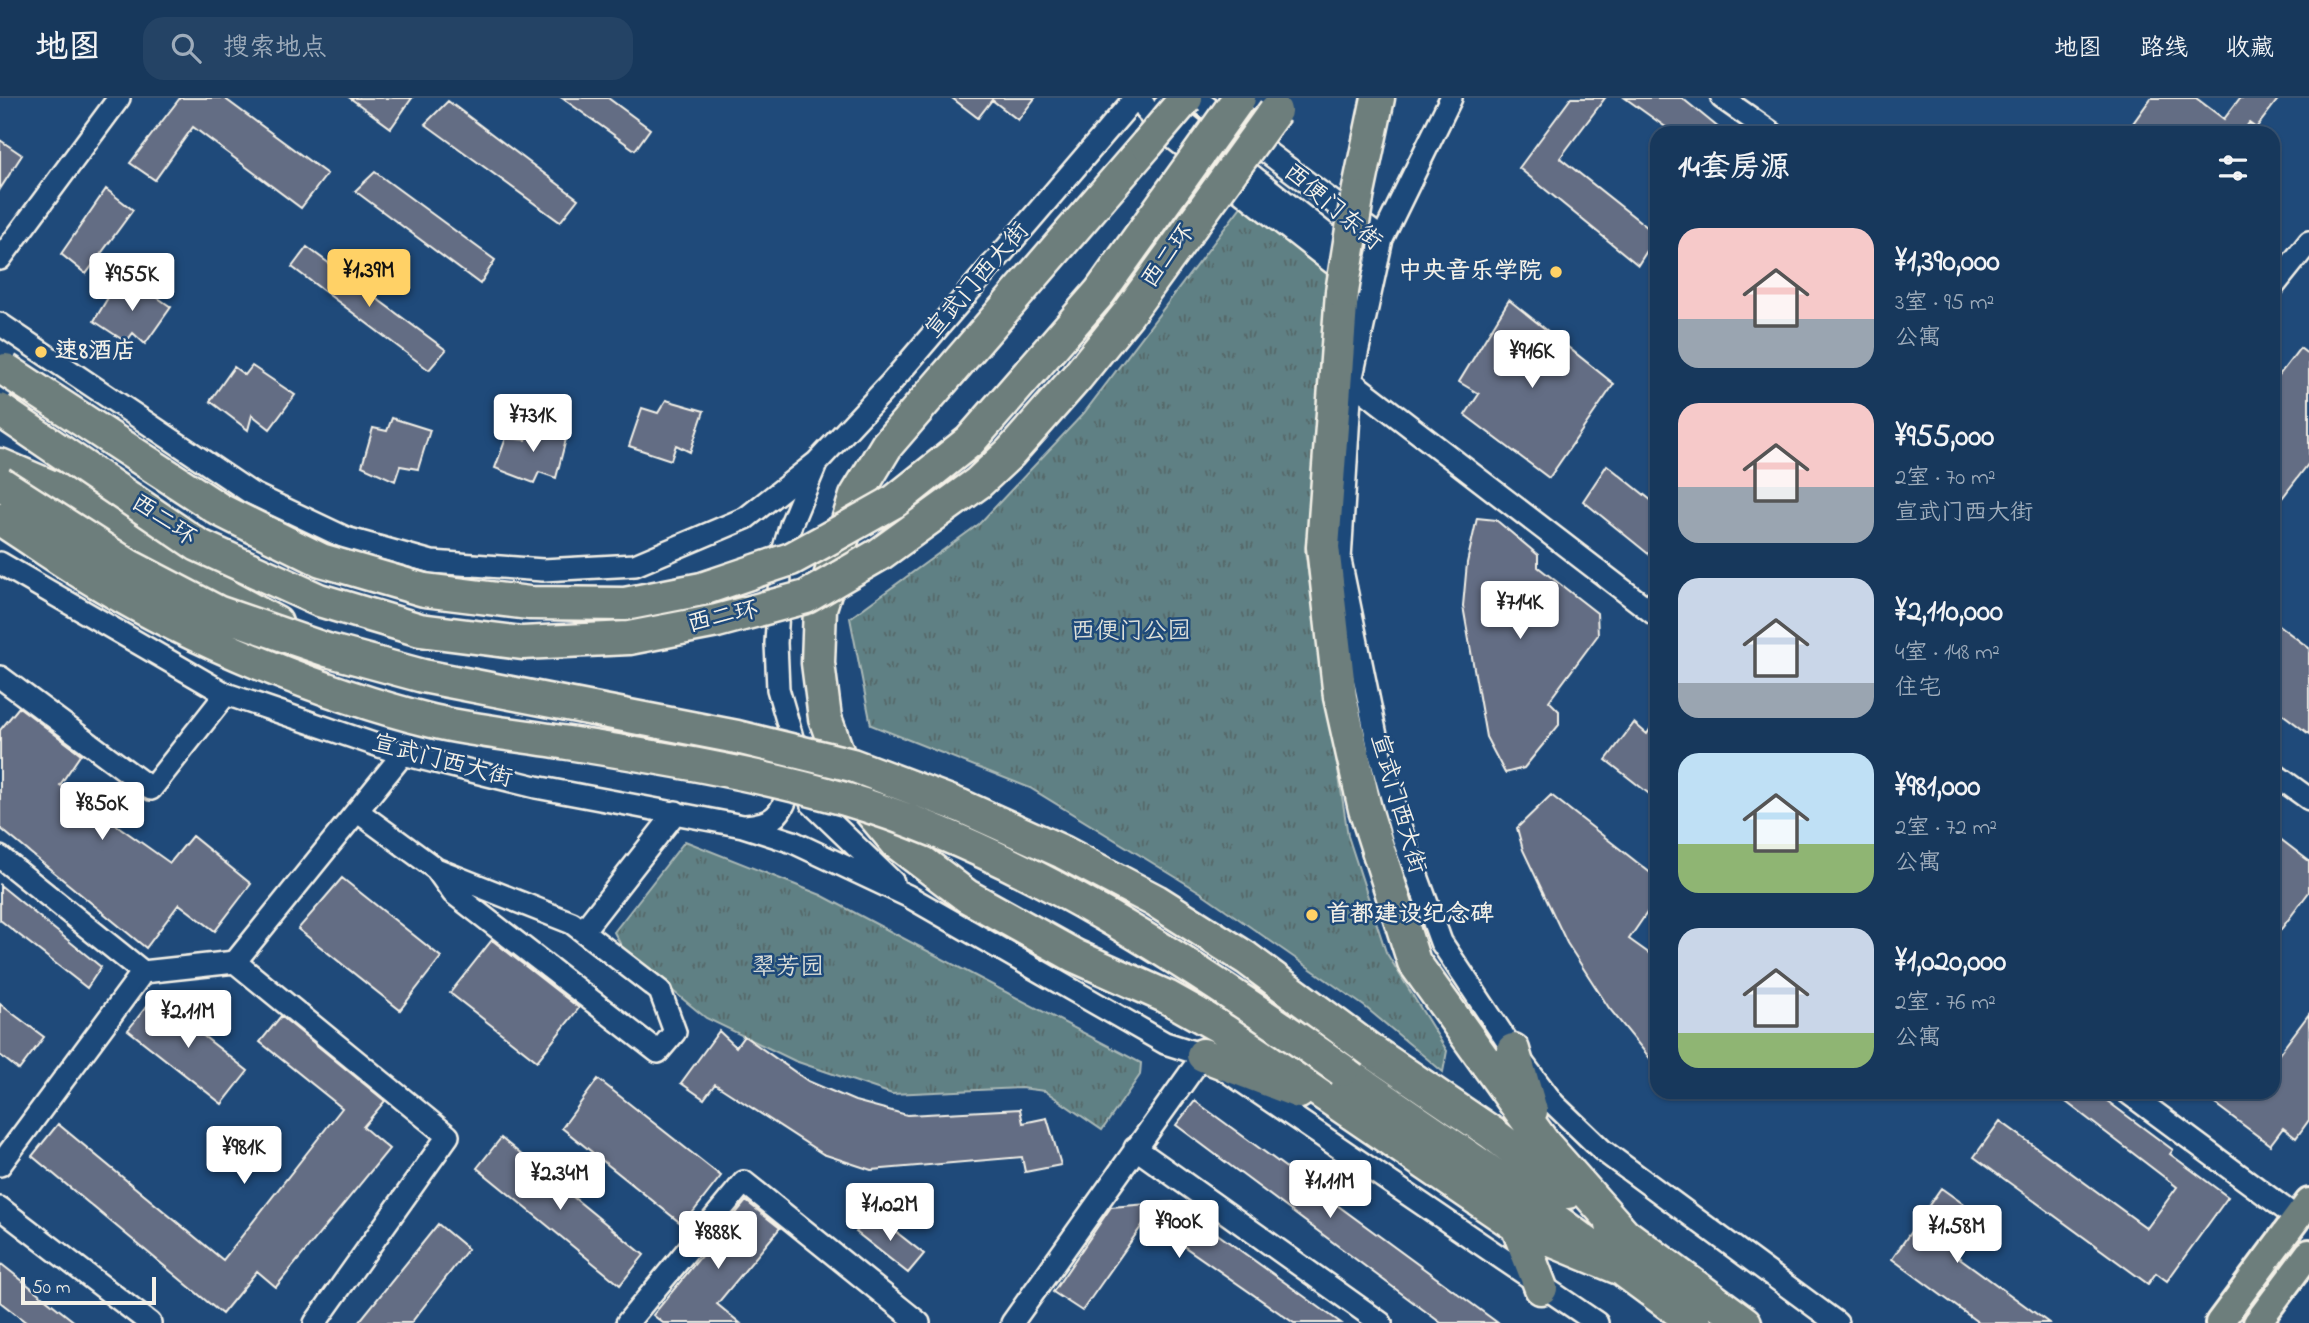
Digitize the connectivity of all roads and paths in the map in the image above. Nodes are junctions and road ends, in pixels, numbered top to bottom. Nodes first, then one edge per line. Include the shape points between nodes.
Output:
1 (119, 98) edge
2 (1140, 98) edge
3 (1186, 98) edge
4 (1195, 98) edge
5 (1239, 98) edge
6 (1378, 98) edge
7 (1451, 98) edge
8 (1722, 98) edge
9 (1280, 105) edge
10 (1762, 126) edge
11 (1382, 239) junction
12 (2309, 242) edge
13 (0, 259) edge
14 (2280, 278) edge
15 (1374, 282) junction
16 (0, 324) edge
17 (0, 367) edge
18 (1351, 381) junction
19 (0, 410) edge
20 (817, 462) junction
21 (0, 465) edge
22 (0, 484) edge
23 (0, 519) edge
24 (1, 565) edge
25 (1650, 611) edge
26 (327, 650) junction
27 (0, 677) edge
28 (226, 694) junction
29 (403, 754) junction
30 (801, 766) junction
31 (2280, 777) edge
32 (2309, 799) edge
33 (357, 811) junction
34 (676, 812) junction
35 (743, 826) junction
36 (0, 857) edge
37 (436, 869) junction
38 (908, 896) junction
39 (583, 931) junction
40 (235, 962) junction
41 (143, 972) junction
42 (1513, 1050) junction
43 (1203, 1055) junction
44 (2137, 1099) edge
45 (1349, 1111) junction
46 (1545, 1144) junction
47 (1135, 1148) junction
48 (0, 1165) edge
49 (0, 1208) edge
50 (2303, 1210) edge
51 (1517, 1226) junction
52 (1627, 1237) junction
53 (2309, 1253) edge
54 (1626, 1270) junction
55 (1541, 1288) junction
56 (1586, 1320) edge
57 (150, 1323) edge
58 (315, 1323) edge
59 (627, 1323) edge
60 (919, 1323) edge
61 (1012, 1323) edge
62 (1381, 1323) edge
63 (1695, 1323) edge
64 (1745, 1323) edge
65 (1837, 1323) edge
66 (2219, 1323) edge
67 (2257, 1323) edge

1 - 13 street
2 - 15 street, 西便门东街 via 1166,107 1360,261
2 - 20 street, 宣武门西大街
3 - 45 highway, bridge via 887,445 856,496 820,608 818,663 825,718 850,786 897,843 957,888 1075,956 1167,997 1249,1043
4 - 11 street
5 - 17 highway, 西二环, bridge via 1100,292 970,441 895,501 824,541 791,559 702,589 625,604 529,603 424,590 321,560 220,510
6 - 46 highway, bridge via 1342,292 1323,547 1329,621 1351,754 1414,962
7 - 11 street, 宣武门西大街
8 - 10 street
9 - 19 highway, 西二环, bridge via 1127,315 1069,387 986,475 901,540 806,597 718,621 629,638 522,643 420,630 319,600 198,545
11 - 15 street, 宣武门西大街
12 - 14 street
15 - 18 street, 宣武门西大街
16 - 20 street, 宣武门西大街 via 251,493 346,538 432,562 543,570 635,565 746,518
18 - 25 street
18 - 42 street, 宣武门西大街 via 1340,560 1380,755 1404,840 1441,942
20 - 30 street, 宣武门西大街 via 784,544 778,579 778,689
21 - 26 highway, bridge via 75,497 228,597
22 - 26 highway, bridge via 129,566 217,612
23 - 54 highway, 宣武门西大街, bridge via 100,584 204,638 315,684 433,721 731,769 848,800 951,837 1046,884 1221,985
24 - 28 street, 宣武门西大街
26 - 52 highway, bridge via 423,676 725,735 852,765 961,806 1063,852 1156,901 1246,958 1492,1133
27 - 28 street via 151,789
28 - 29 street, 宣武门西大街
29 - 33 street
29 - 34 street, 宣武门西大街 via 536,787
30 - 35 street via 778,816 765,825
30 - 38 street, 宣武门西大街 via 811,803
31 - 32 street
33 - 37 street
33 - 40 street
34 - 35 street, 宣武门西大街
34 - 39 street
35 - 38 street, 宣武门西大街 via 793,842
36 - 41 street
37 - 39 street
37 - 39 street via 453,893 658,1052 675,1032 660,992
38 - 43 street, 宣武门西大街 via 1165,1043
40 - 41 street
40 - 58 street via 448,1136
41 - 48 street
42 - 46 highway
42 - 65 street, 宣武门西大街 via 1555,1104 1602,1150
43 - 45 highway
43 - 47 street
43 - 55 street, 宣武门西大街
44 - 50 street
45 - 51 highway
46 - 52 highway
47 - 61 street
47 - 62 street
49 - 57 street
50 - 66 main road
51 - 54 highway
51 - 55 highway
52 - 64 highway
53 - 67 main road
54 - 63 highway, 宣武门西大街
55 - 56 street, 宣武门西大街
59 - 60 street via 744,1182

